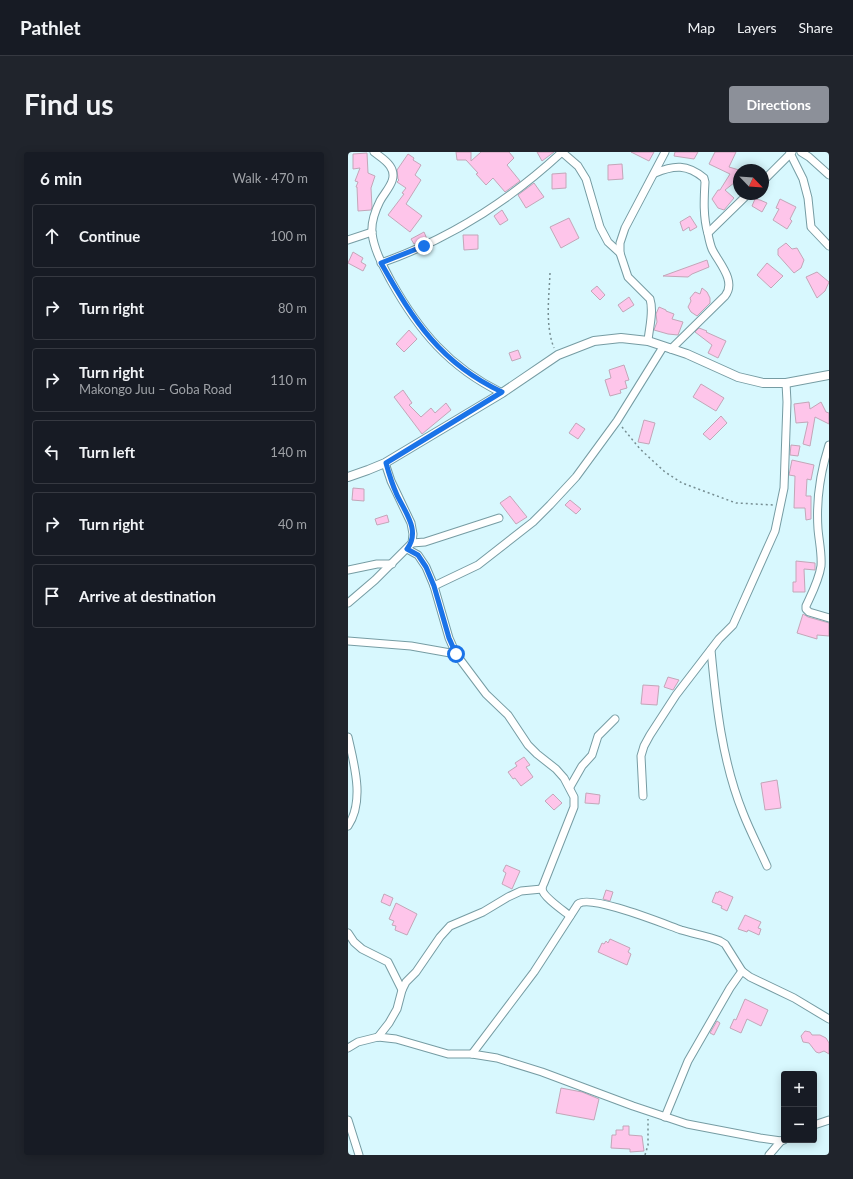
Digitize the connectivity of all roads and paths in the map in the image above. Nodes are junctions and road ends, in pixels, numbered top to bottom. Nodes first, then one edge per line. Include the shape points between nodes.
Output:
1 (374, 152) edge
2 (562, 152) edge
3 (665, 152) edge
4 (801, 152) edge
5 (791, 153) edge
6 (654, 173) junction
7 (769, 174) edge
8 (829, 175) edge
9 (742, 200) edge
10 (372, 232) junction
11 (708, 233) junction
12 (348, 240) edge
13 (829, 246) edge
14 (620, 253) junction
15 (381, 263) junction
16 (550, 273) dead end
17 (648, 341) junction
18 (667, 348) junction
19 (558, 355) junction
20 (829, 375) edge
21 (786, 383) junction
22 (502, 392) junction
23 (616, 421) junction
24 (829, 445) edge
25 (386, 463) junction
26 (348, 476) edge
27 (781, 505) junction
28 (499, 518) dead end
29 (412, 543) junction
30 (407, 549) junction
31 (392, 564) junction
32 (348, 570) edge
33 (434, 586) junction
34 (348, 603) edge
35 (829, 618) edge
36 (348, 641) edge
37 (711, 650) junction
38 (456, 654) junction
39 (615, 719) dead end
40 (348, 737) edge
41 (570, 787) junction
42 (642, 796) dead end
43 (348, 826) edge
44 (767, 866) dead end
45 (542, 889) junction
46 (570, 916) junction
47 (348, 933) edge
48 (742, 971) junction
49 (402, 990) junction
50 (829, 1019) edge
51 (378, 1037) junction
52 (348, 1048) edge
53 (472, 1054) junction
54 (647, 1111) junction
55 (665, 1116) junction
56 (348, 1120) edge
57 (829, 1120) edge
58 (817, 1124) edge
59 (781, 1140) edge
60 (781, 1141) edge
61 (359, 1155) edge
62 (645, 1155) edge
63 (769, 1155) edge

1 - 10 street via 390,166 393,178 373,217
2 - 14 street via 578,166 586,179 600,227 608,242
2 - 15 street via 497,205 473,220 424,246
3 - 6 street
4 - 8 street
5 - 7 street
5 - 13 street via 804,179 811,227
6 - 11 street via 677,167 704,178 704,213
6 - 14 street via 625,228
9 - 11 street
10 - 12 street
10 - 15 street
11 - 18 street via 712,248 729,282 728,292
14 - 17 street via 628,277 650,298 652,311
15 - 22 street via 413,316 439,348 469,374
16 - 19 path via 548,325 550,339
17 - 18 street
17 - 19 street via 621,338 594,342
18 - 21 street via 738,377 762,383
18 - 23 street
19 - 22 street
20 - 21 street
21 - 27 street via 784,488
22 - 25 street
23 - 27 path via 640,450 682,483 736,503
23 - 33 street via 576,477 533,522 478,565
24 - 35 street via 818,487 821,566 806,606 807,611
25 - 26 street
25 - 29 street via 391,481 411,523
27 - 37 street via 775,531 733,625
28 - 29 street via 425,542
29 - 30 street
30 - 31 street
30 - 33 street via 423,561
31 - 32 street via 377,564
31 - 34 street
33 - 38 street
36 - 38 street via 411,646
37 - 42 street via 676,695 644,746 641,756
37 - 44 street via 716,707 730,774 743,812
38 - 41 street via 486,694 508,715 528,745 556,769
39 - 41 street via 598,736 592,755 582,766
40 - 43 street via 357,798 354,818
41 - 45 street via 574,796 574,807
45 - 46 street
45 - 49 street via 521,891 483,912 450,926
46 - 48 street via 580,902 589,901 634,913 720,941 725,944
46 - 53 street via 534,972
47 - 49 street via 362,948 388,962
48 - 50 street
48 - 55 street via 688,1061
49 - 51 street via 394,1015
51 - 52 street via 358,1042
51 - 53 street via 396,1039 448,1054
53 - 54 street via 497,1058 542,1072
54 - 55 street
54 - 62 path via 648,1145
55 - 59 street via 711,1130
56 - 61 street
57 - 58 street
60 - 63 street

